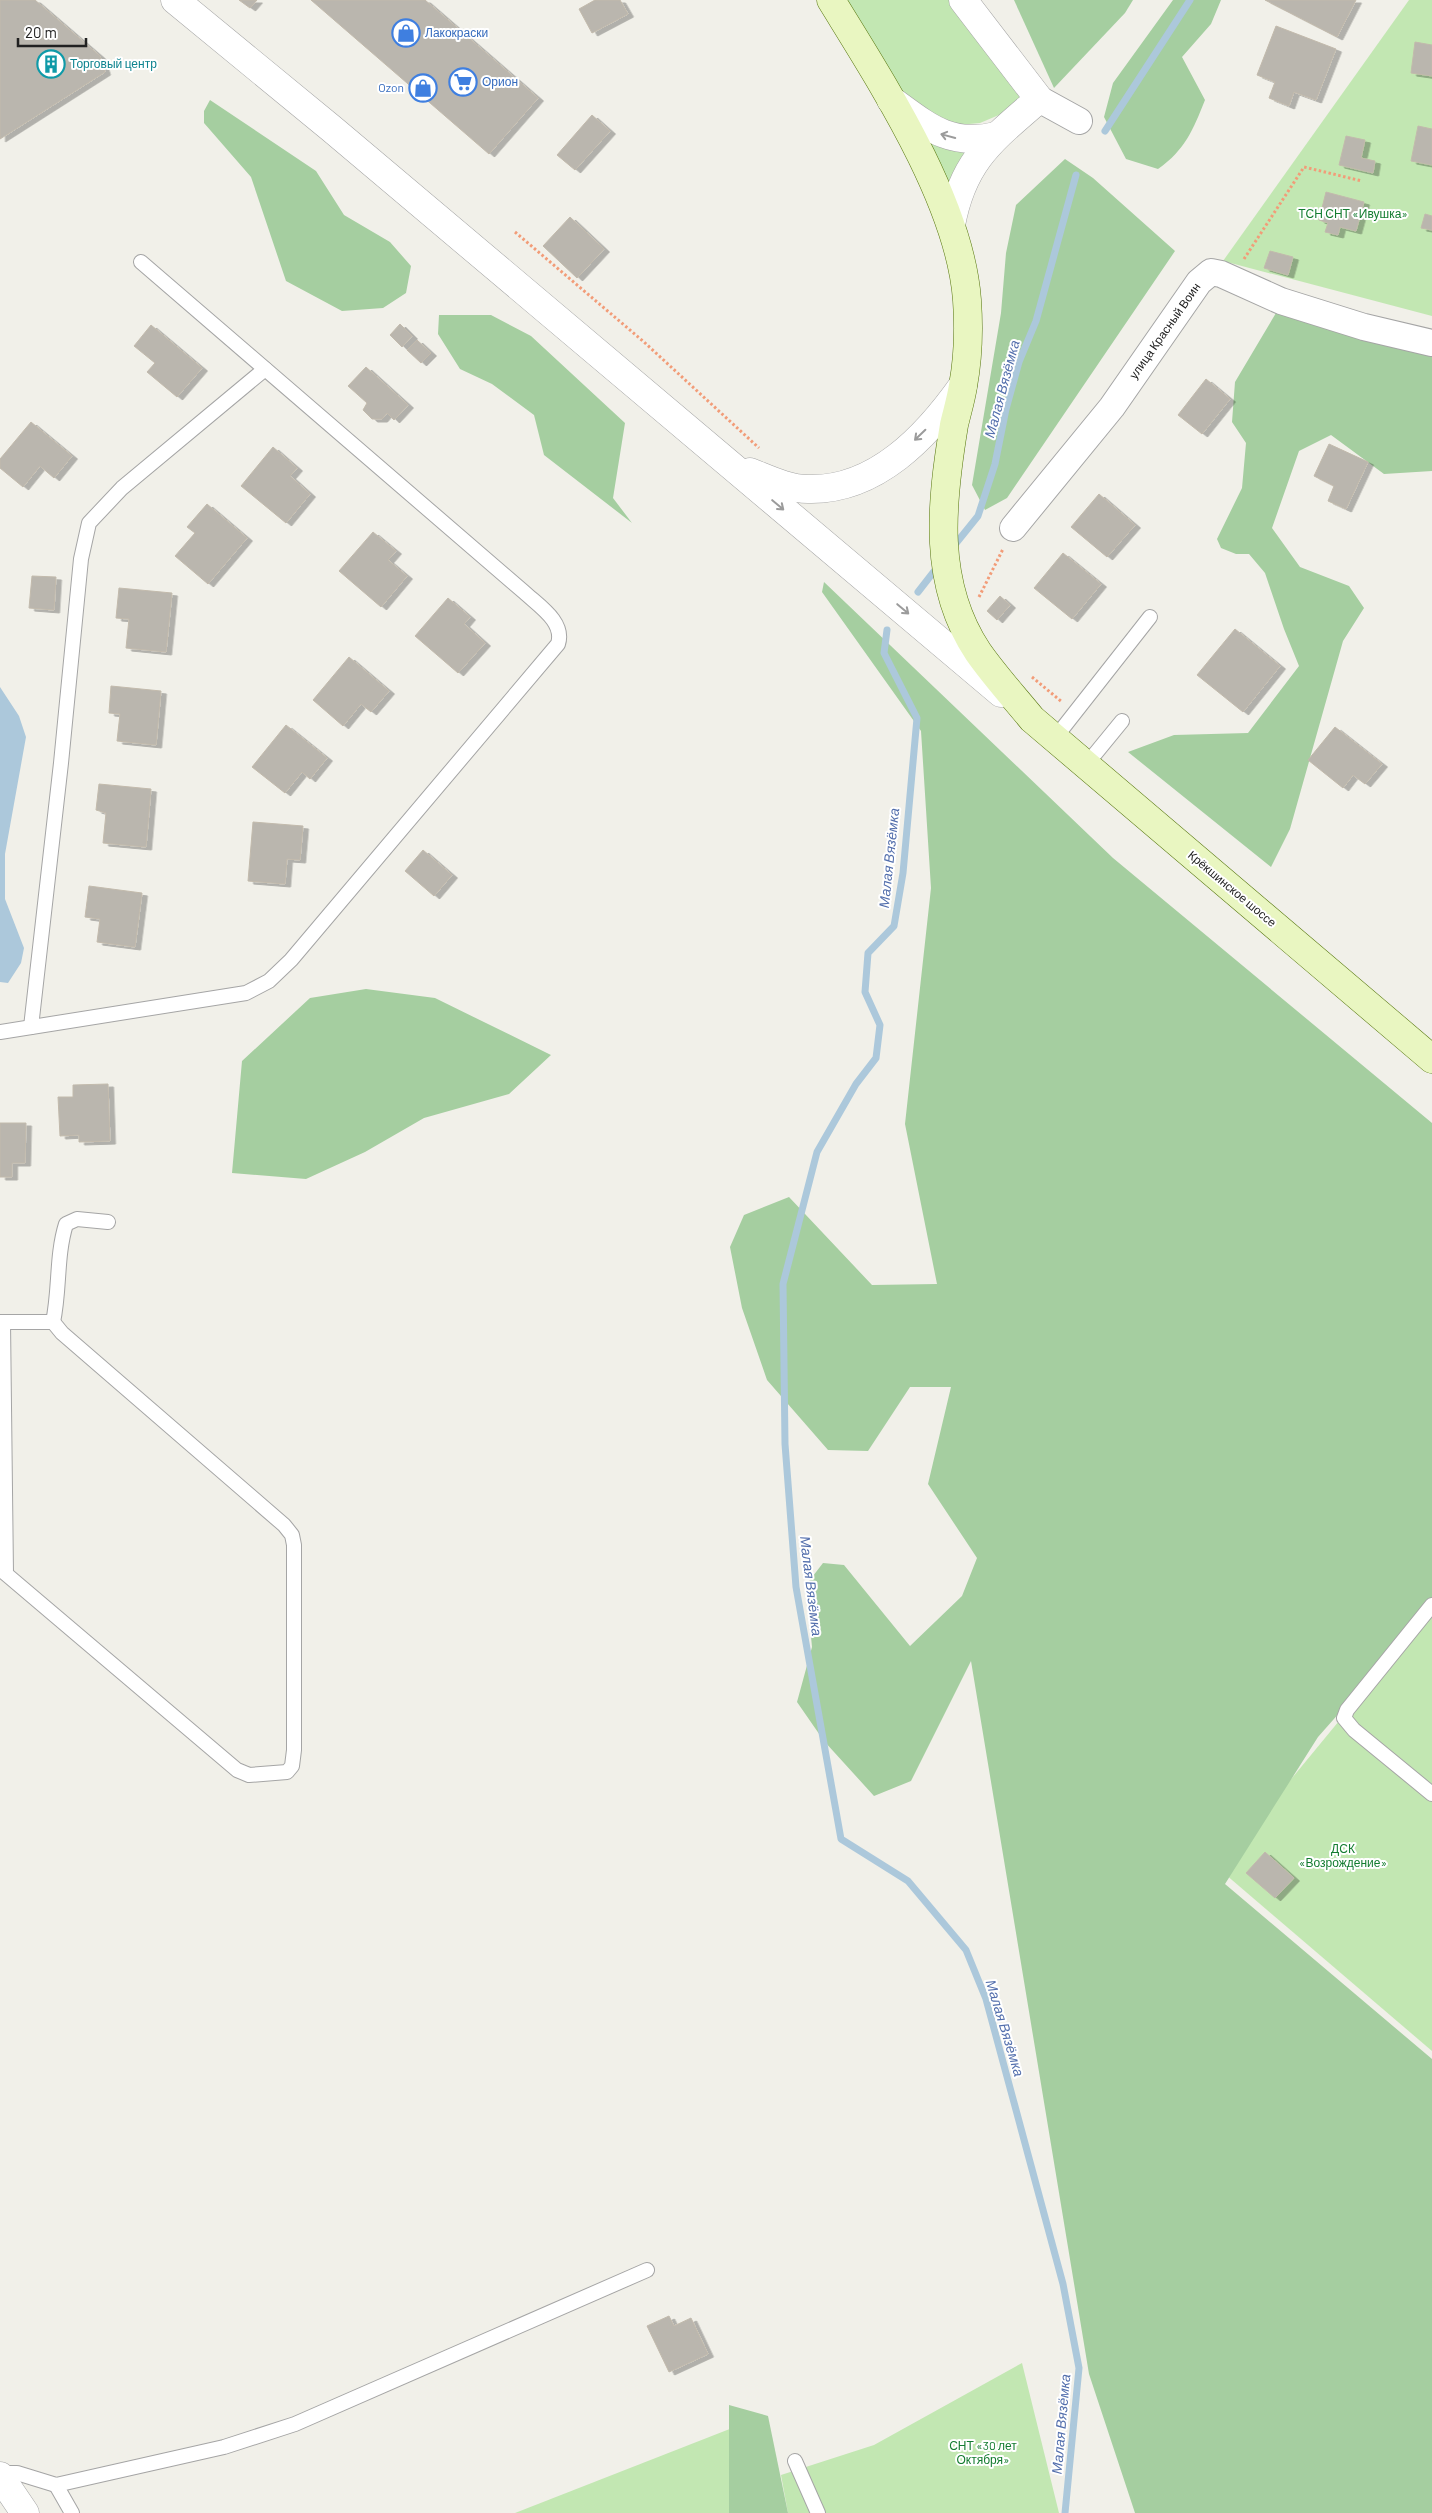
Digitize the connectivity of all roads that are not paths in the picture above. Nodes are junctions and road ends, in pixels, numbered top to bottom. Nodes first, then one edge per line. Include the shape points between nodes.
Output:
1 (175, 0) edge
2 (831, 0) edge
3 (962, 0) edge
4 (1039, 99) junction
5 (891, 100) junction
6 (1080, 121) dead end
7 (996, 136) junction
8 (951, 225) junction
9 (141, 262) dead end
10 (1432, 343) edge
11 (265, 369) junction
12 (963, 385) junction
13 (728, 462) junction
14 (1013, 528) road end
15 (1150, 618) dead end
16 (1032, 719) junction
17 (1122, 721) dead end
18 (1054, 738) junction
19 (1086, 765) junction
20 (31, 1027) junction
21 (0, 1032) edge
22 (1432, 1059) edge
23 (108, 1222) dead end
24 (1, 1322) edge
25 (53, 1322) junction
26 (1432, 1605) edge
27 (1432, 1794) edge
28 (647, 2270) dead end
29 (795, 2461) dead end
30 (1, 2477) edge
31 (56, 2485) junction
32 (25, 2513) edge
33 (72, 2513) edge
34 (818, 2513) edge

1 - 13 street
2 - 5 main road, Крёкшинское шоссе
3 - 4 street
4 - 6 street
4 - 7 street
7 -> 5 street via 973,140 943,135 928,128
5 - 8 main road, Крёкшинское шоссе
7 - 8 street via 968,172
8 - 12 main road, Крёкшинское шоссе via 967,300
9 - 11 lane
10 - 14 street, улица Красный Воин via 1364,327 1281,301 1211,272 1199,282 1112,407
11 - 20 lane via 122,488 89,523 81,559
11 - 20 lane via 547,613 561,636 558,644 291,960 269,981 246,992
12 -> 13 street via 915,440 882,469 853,484 835,488 790,487
12 - 16 main road, Крёкшинское шоссе via 949,456 944,505 945,569 954,602 971,640
13 -> 16 street
15 - 18 lane
16 - 18 main road, Крёкшинское шоссе
17 - 19 lane
18 - 19 main road, Крёкшинское шоссе
19 - 22 main road, Крёкшинское шоссе
20 - 21 lane
23 - 25 lane via 77,1219 66,1224 60,1242
24 - 25 lane
24 - 25 lane via 6,1574 237,1770 249,1774 287,1772 292,1766 294,1750 292,1535
26 - 27 lane via 1347,1710 1344,1718 1354,1730
28 - 31 lane via 295,2424 224,2447
29 - 34 lane
30 - 31 lane via 16,2473
30 - 32 street
31 - 33 lane

